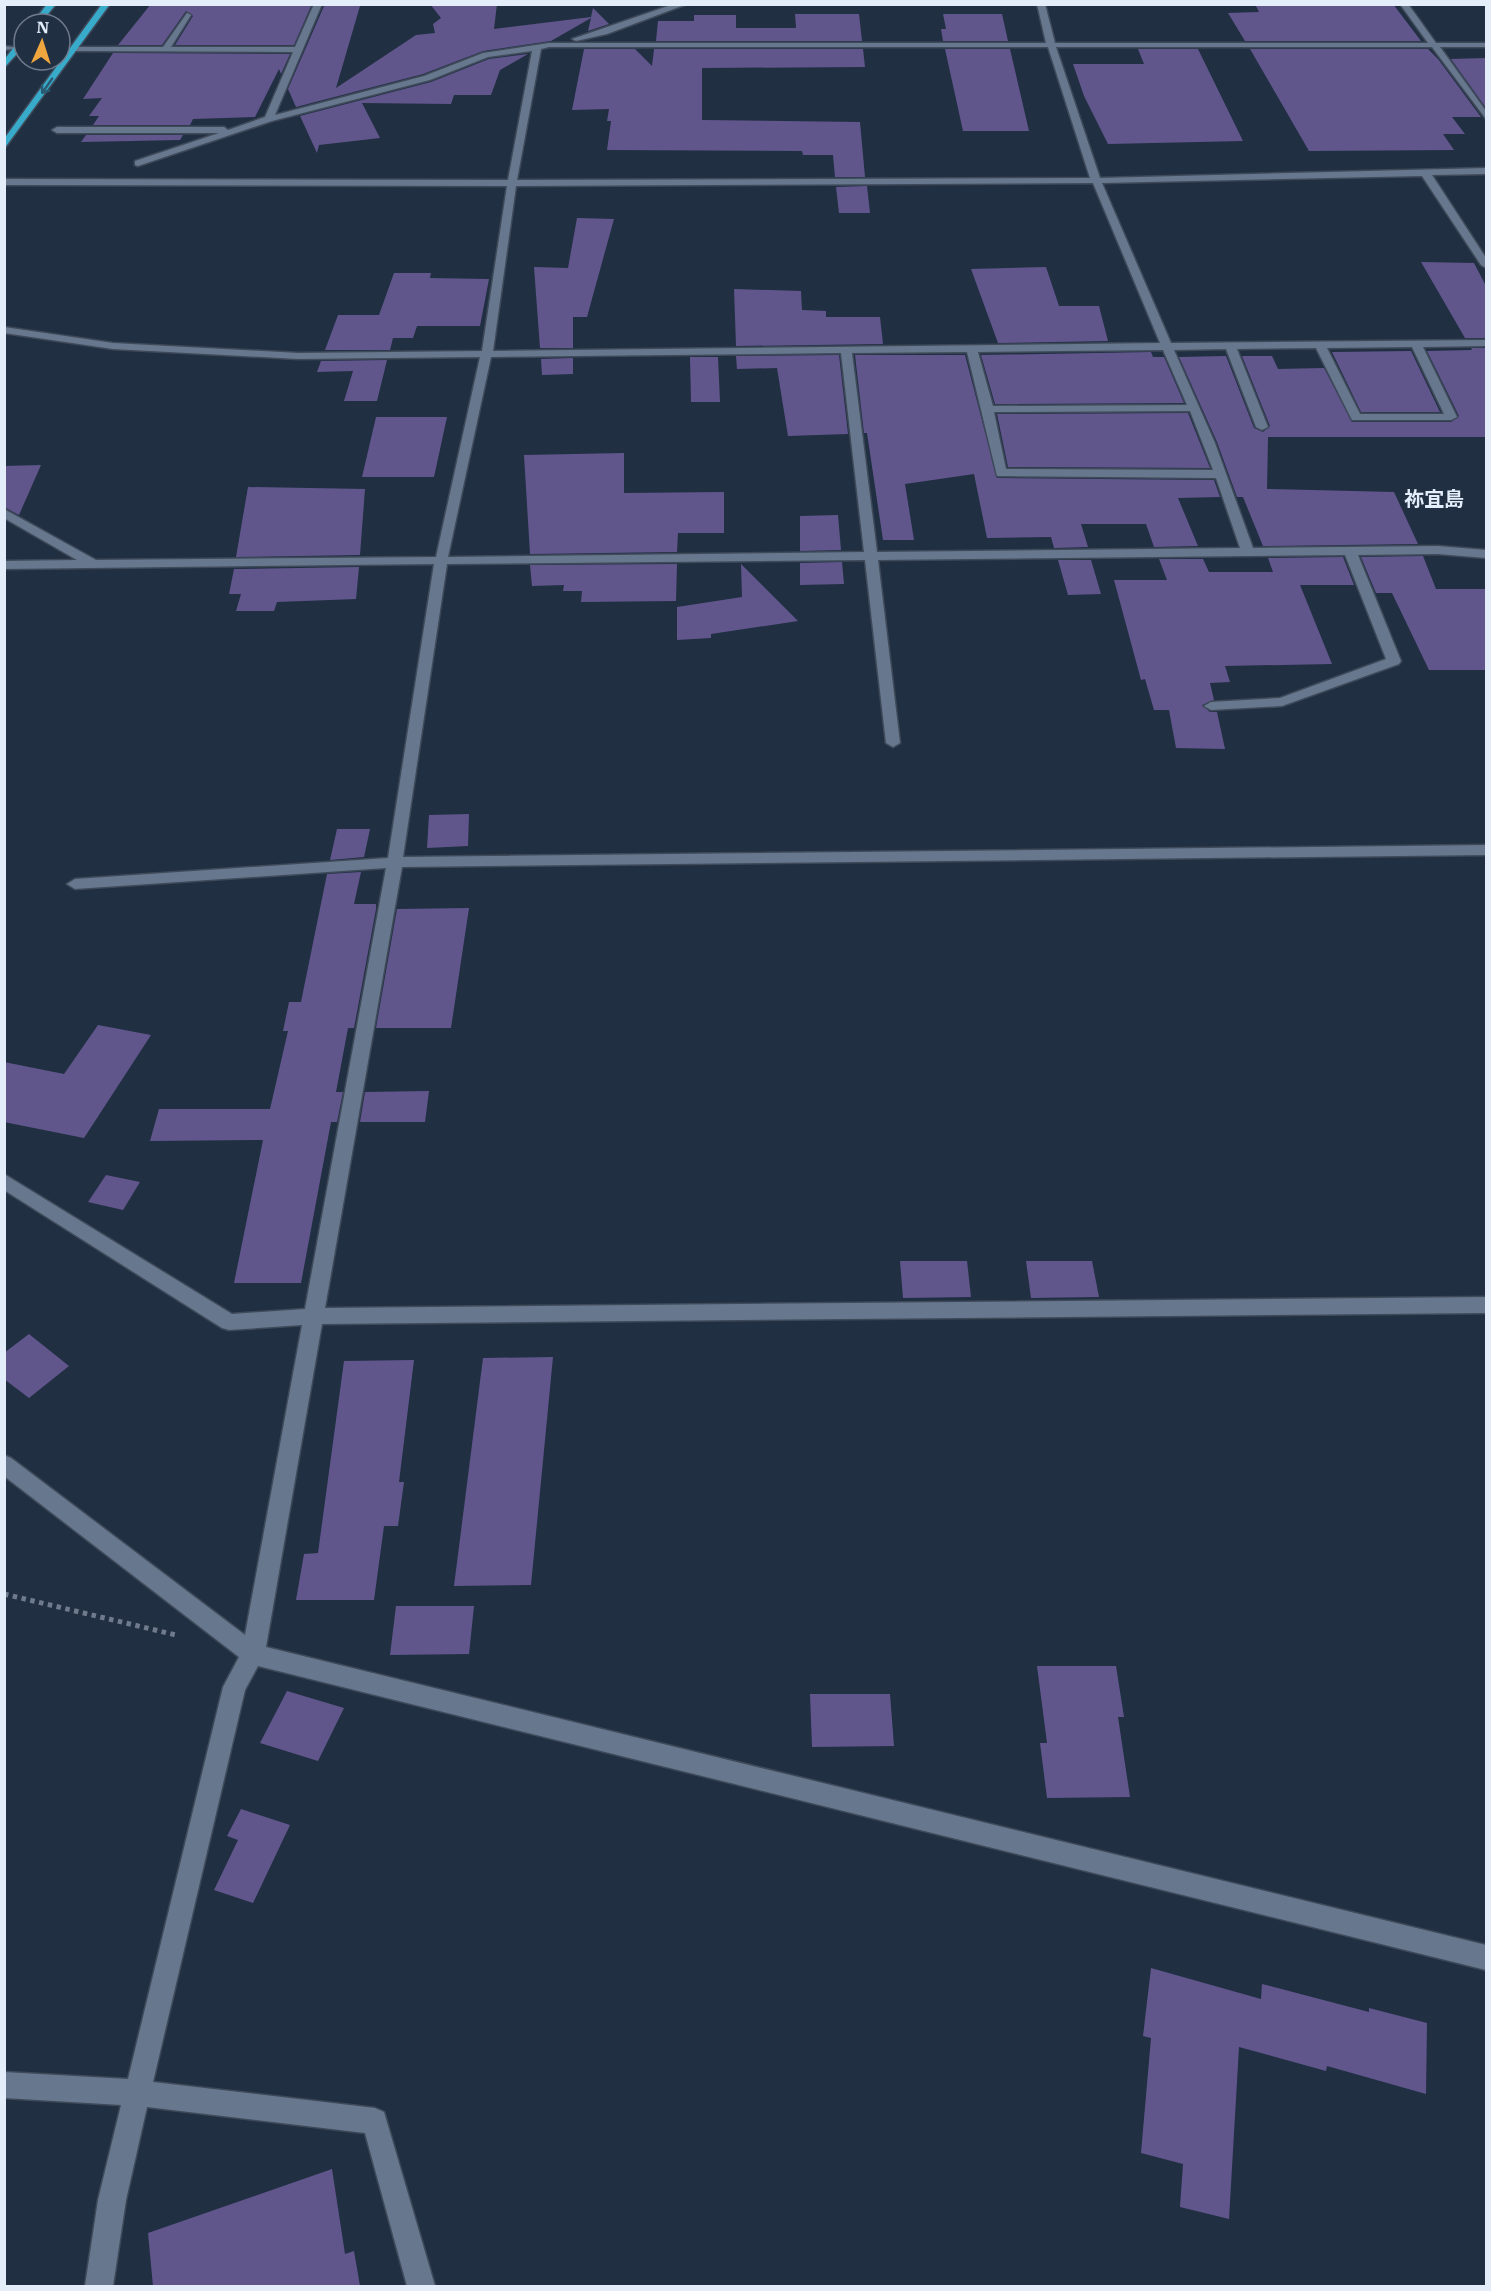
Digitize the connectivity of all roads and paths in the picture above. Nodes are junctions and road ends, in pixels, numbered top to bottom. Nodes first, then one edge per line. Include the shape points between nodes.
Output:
1 (105, 4) edge
2 (318, 4) edge
3 (1041, 4) edge
4 (1404, 4) edge
5 (680, 5) edge
6 (187, 15) dead end
7 (549, 45) junction
8 (1434, 45) junction
9 (1486, 45) edge
10 (1050, 46) junction
11 (537, 47) junction
12 (74, 49) junction
13 (166, 49) junction
14 (298, 50) junction
15 (1483, 107) edge
16 (1486, 116) edge
17 (269, 119) junction
18 (57, 130) dead end
19 (235, 130) junction
20 (4, 146) edge
21 (138, 163) dead end
22 (1486, 171) edge
23 (1426, 174) junction
24 (4, 182) edge
25 (512, 182) junction
26 (1094, 182) junction
27 (1486, 265) edge
28 (4, 330) edge
29 (1416, 343) junction
30 (1486, 343) edge
31 (1318, 344) junction
32 (1164, 345) junction
33 (1230, 345) junction
34 (971, 346) junction
35 (846, 348) junction
36 (487, 352) junction
37 (1194, 408) junction
38 (988, 409) junction
39 (1262, 428) dead end
40 (1220, 474) junction
41 (4, 513) edge
42 (1350, 551) junction
43 (1248, 552) junction
44 (1486, 554) edge
45 (870, 555) junction
46 (441, 561) junction
47 (4, 565) edge
48 (95, 565) junction
49 (1211, 705) dead end
50 (893, 743) dead end
51 (1486, 850) edge
52 (395, 862) junction
53 (75, 884) dead end
54 (4, 1181) edge
55 (1486, 1305) edge
56 (313, 1316) junction
57 (4, 1464) edge
58 (4, 1594) edge
59 (186, 1638) dead end
60 (254, 1654) junction
61 (1486, 1958) edge
62 (4, 2085) edge
63 (137, 2093) junction
64 (99, 2286) edge
65 (421, 2286) edge

1 - 12 highway
2 - 14 street
3 - 10 street
4 - 8 street
5 - 7 street via 604,32
6 - 13 street
7 - 10 street
7 - 11 street
8 - 9 street
8 - 10 street
8 - 15 street
10 - 26 street
11 - 17 street via 486,55 393,88
11 - 25 street
12 - 13 street
12 -> 20 highway
13 - 14 street
14 - 17 street
15 - 16 street
17 - 19 street
18 - 19 street
19 - 21 street
22 - 23 street
23 - 26 street
23 - 27 street
24 - 25 street
25 - 26 street
25 - 36 street
26 - 32 street
28 - 36 street via 114,346 235,355
29 - 30 street
29 - 31 street
29 - 31 street via 1451,417 1356,418
31 - 33 street
32 - 33 street
32 - 34 street
32 - 37 street
33 - 39 street
34 - 35 street
34 - 38 street
35 - 36 street
35 - 45 street
36 - 46 street
37 - 38 street
37 - 40 street
38 - 40 street via 1001,472
40 - 43 street
41 - 48 street
42 - 43 street
42 - 44 street
42 - 49 street via 1394,661 1282,702
43 - 45 street
45 - 46 street
45 - 50 street
46 - 48 street
46 - 52 street
47 - 48 street
51 - 52 street
52 - 53 street
52 - 56 street
54 - 56 street via 229,1322
55 - 56 street
56 - 60 street
57 - 60 street
58 - 59 path
60 - 61 street
60 - 63 street via 234,1687
62 - 63 street
63 - 64 street via 112,2200
63 - 65 street via 375,2121

